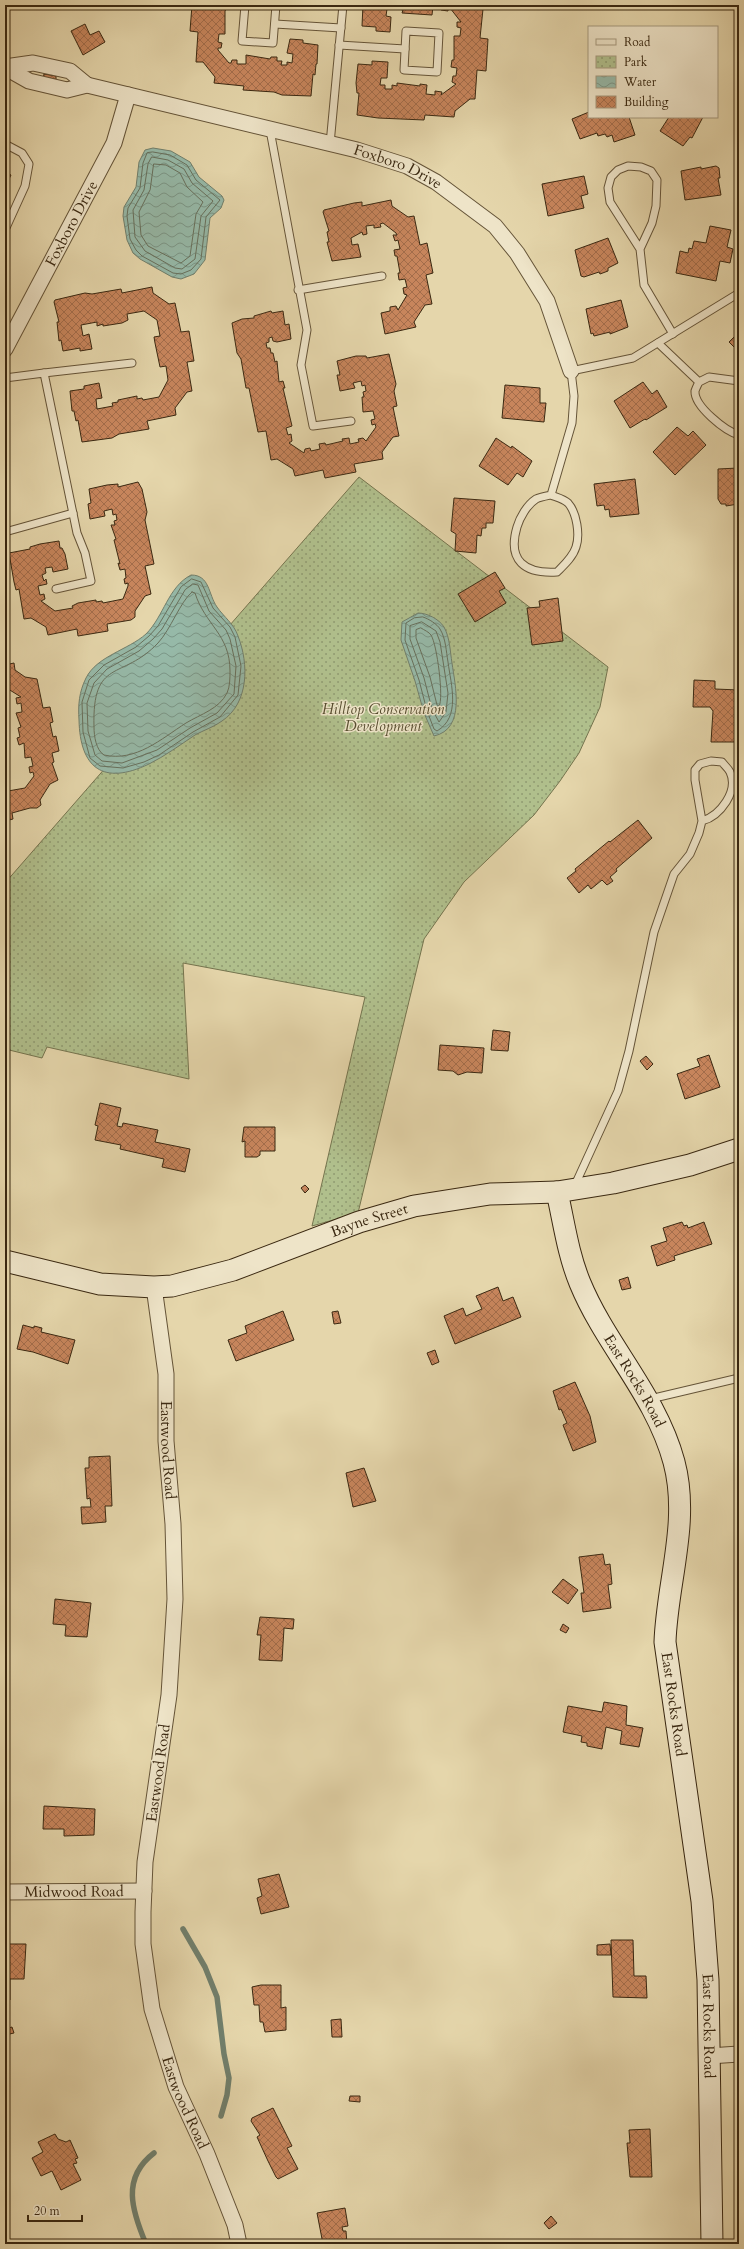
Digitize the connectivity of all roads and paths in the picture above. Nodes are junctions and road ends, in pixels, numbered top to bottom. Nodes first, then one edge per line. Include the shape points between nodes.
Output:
1 (245, 5) edge
2 (276, 5) edge
3 (343, 5) edge
4 (275, 24) junction
5 (341, 28) junction
6 (339, 45) junction
7 (405, 49) junction
8 (6, 68) edge
9 (128, 94) junction
10 (270, 130) junction
11 (5, 144) edge
12 (330, 144) junction
13 (5, 230) edge
14 (640, 249) junction
15 (382, 276) dead end
16 (298, 290) junction
17 (739, 293) edge
18 (673, 334) junction
19 (658, 343) junction
20 (5, 349) edge
21 (132, 363) dead end
22 (571, 371) junction
23 (44, 373) junction
24 (5, 378) edge
25 (739, 381) edge
26 (699, 382) junction
27 (351, 421) dead end
28 (739, 435) edge
29 (551, 495) junction
30 (73, 513) junction
31 (5, 532) edge
32 (56, 589) dead end
33 (702, 821) junction
34 (739, 1149) edge
35 (565, 1191) junction
36 (5, 1261) edge
37 (154, 1287) junction
38 (739, 1378) edge
39 (648, 1400) junction
40 (144, 1891) junction
41 (5, 1892) edge
42 (739, 2054) edge
43 (709, 2056) junction
44 (239, 2244) edge
45 (712, 2244) edge

1 - 4 lane via 242,41 274,43
2 - 4 lane
3 - 5 lane
4 - 5 lane
5 - 6 lane
6 - 7 lane
6 - 12 lane
7 - 7 lane via 404,70 437,72 439,33 406,31
8 - 9 street, Foxboro Drive via 28,81 67,90 87,85
9 - 10 street, Foxboro Drive
9 - 20 street, Foxboro Drive via 114,143
10 - 12 street, Foxboro Drive
10 - 16 lane
11 - 13 lane via 22,153 29,164 25,186
12 - 22 street, Foxboro Drive via 407,166 458,197 495,226 517,252 547,301
14 - 14 lane via 655,212 657,180 651,171 628,166 618,170 611,177 608,188 610,202
14 - 18 lane via 644,285
15 - 16 lane
16 - 27 lane via 307,330 301,365 313,426
17 - 18 lane
18 - 19 lane
19 - 22 lane via 633,358
19 - 26 lane
21 - 23 lane
22 - 29 lane via 574,396 572,423
23 - 24 lane
23 - 30 lane
25 - 26 lane via 709,377
26 - 28 lane via 695,391 699,404 722,426
29 - 29 lane via 567,503 575,515 576,547 569,560 557,572 540,573 525,566 515,555 513,540 525,510 537,499
30 - 31 lane
30 - 32 lane via 91,581
33 - 33 lane via 695,770 700,764 710,761 722,762 730,772 728,797 721,809 710,819
33 - 35 lane via 690,854 674,874 654,932 618,1091
34 - 35 street, Bayne Street via 654,1174
35 - 37 street, Bayne Street via 490,1194 414,1206 359,1222 213,1276 172,1286
35 - 39 street, East Rocks Road via 566,1240 580,1283
36 - 37 street, Bayne Street via 100,1284
37 - 40 street, Eastwood Road via 166,1374 166,1441 173,1524 175,1599 169,1695 145,1862
38 - 39 lane
39 - 43 street, East Rocks Road via 658,1418 674,1462 678,1485 680,1531 666,1617 665,1642 702,1901 708,1980
40 - 41 street, Midwood Road
40 - 44 street, Eastwood Road via 144,1944 152,2009 176,2087 235,2225
42 - 43 street
43 - 45 street, East Rocks Road

